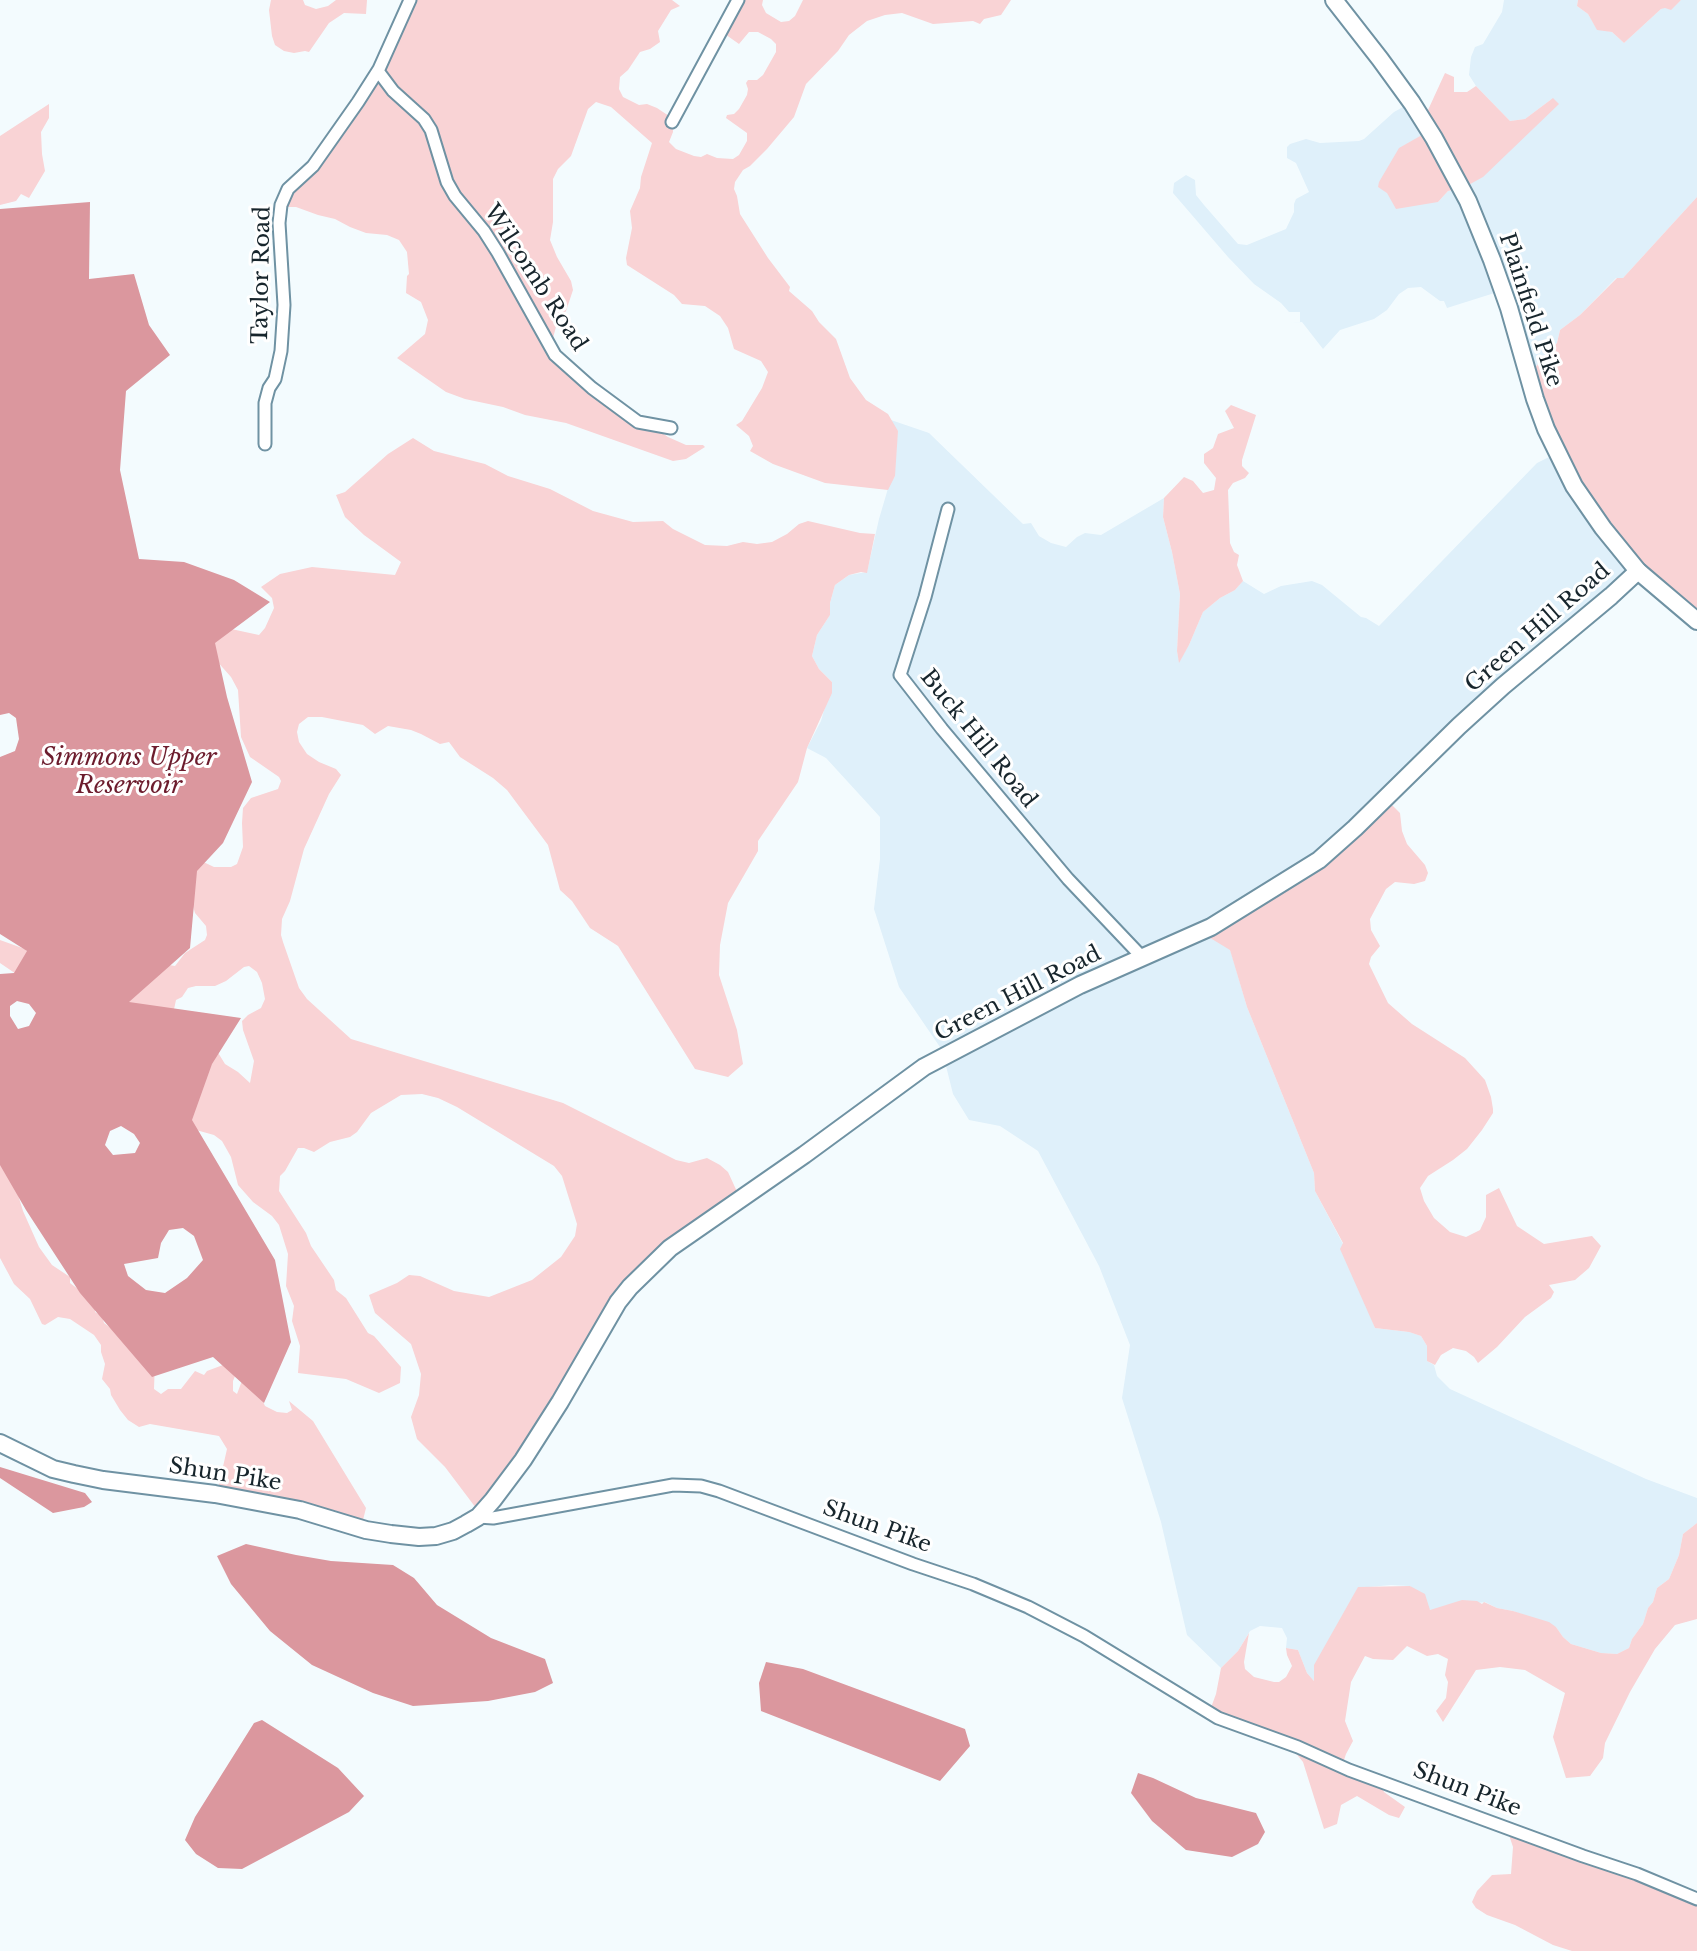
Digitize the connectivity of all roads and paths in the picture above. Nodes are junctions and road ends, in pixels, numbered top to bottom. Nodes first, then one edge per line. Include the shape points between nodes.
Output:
1 (410, 0) edge
2 (738, 0) edge
3 (1334, 0) edge
4 (378, 71) junction
5 (672, 122) dead end
6 (671, 428) dead end
7 (265, 444) dead end
8 (948, 509) dead end
9 (1638, 571) junction
10 (1697, 621) edge
11 (1141, 956) junction
12 (0, 1443) edge
13 (478, 1517) junction
14 (1697, 1899) edge

1 - 4 street, Taylor Road
2 - 5 street
3 - 9 main road, Plainfield Pike via 1406,93 1460,185 1492,260 1556,451 1592,513
4 - 6 street, Wilcomb Road via 431,130 447,182 491,242 555,355 638,422
4 - 7 street, Taylor Road via 281,205 281,351 265,403
8 - 11 street, Buck Hill Road via 900,675 1068,879
9 - 10 main road, Plainfield Pike
9 - 11 main road, Green Hill Road via 1503,686 1319,860 1211,927
11 - 13 main road, Green Hill Road via 924,1067 670,1248 618,1302 538,1438
12 - 13 main road, Shun Pike via 74,1474 300,1510 391,1534 436,1536
13 - 14 street, Shun Pike via 673,1485 719,1491 1028,1607 1218,1718

